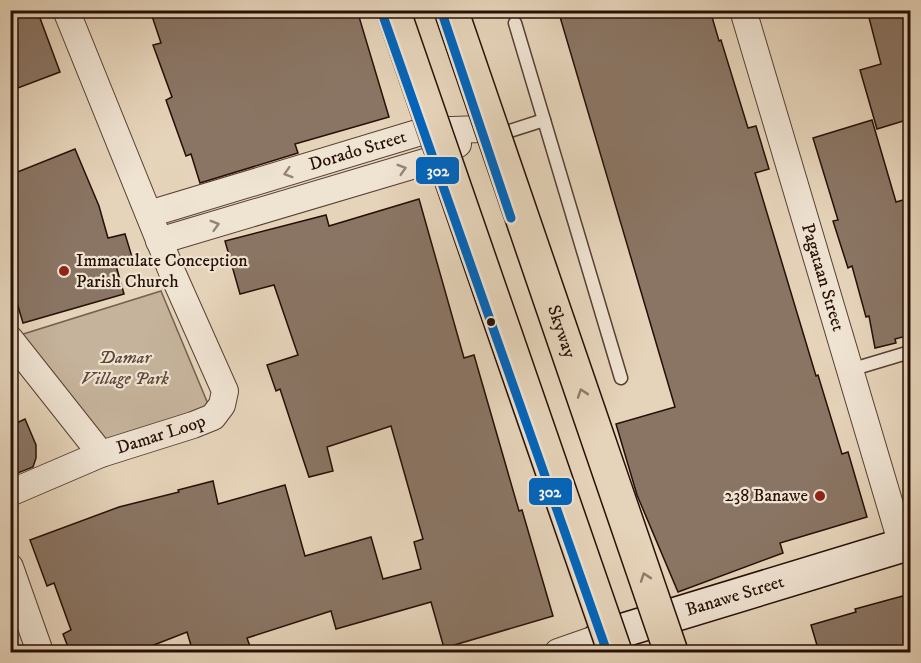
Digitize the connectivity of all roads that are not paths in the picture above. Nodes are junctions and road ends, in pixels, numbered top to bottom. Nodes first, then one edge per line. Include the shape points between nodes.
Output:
1 (66, 10) edge
2 (393, 10) edge
3 (452, 10) edge
4 (743, 10) edge
5 (515, 23) dead end
6 (543, 120) junction
7 (485, 140) dead end
8 (149, 214) junction
9 (159, 241) junction
10 (10, 339) edge
11 (910, 352) edge
12 (850, 370) junction
13 (621, 378) dead end
14 (101, 454) junction
15 (10, 493) edge
16 (906, 544) edge
17 (10, 567) edge
18 (608, 645) edge
19 (40, 652) edge
20 (558, 652) edge
21 (671, 652) edge

1 - 8 street, Damar Loop
2 - 18 highway, bridge
21 -> 3 highway, Skyway, bridge
4 - 12 street, Pagataan Street
5 - 6 lane
6 - 7 lane
6 - 13 lane
8 - 9 street, Damar Loop
9 -> 8 street, Dorado Street via 435,159 481,129 424,131
9 - 14 street, Damar Loop via 225,391 222,405 213,417
10 - 14 street, Damar Loop
11 - 12 lane
12 - 16 street, Pagataan Street
14 - 15 street
16 - 18 main road, Banawe Street
17 - 19 street
18 - 20 street, Banawe Street

